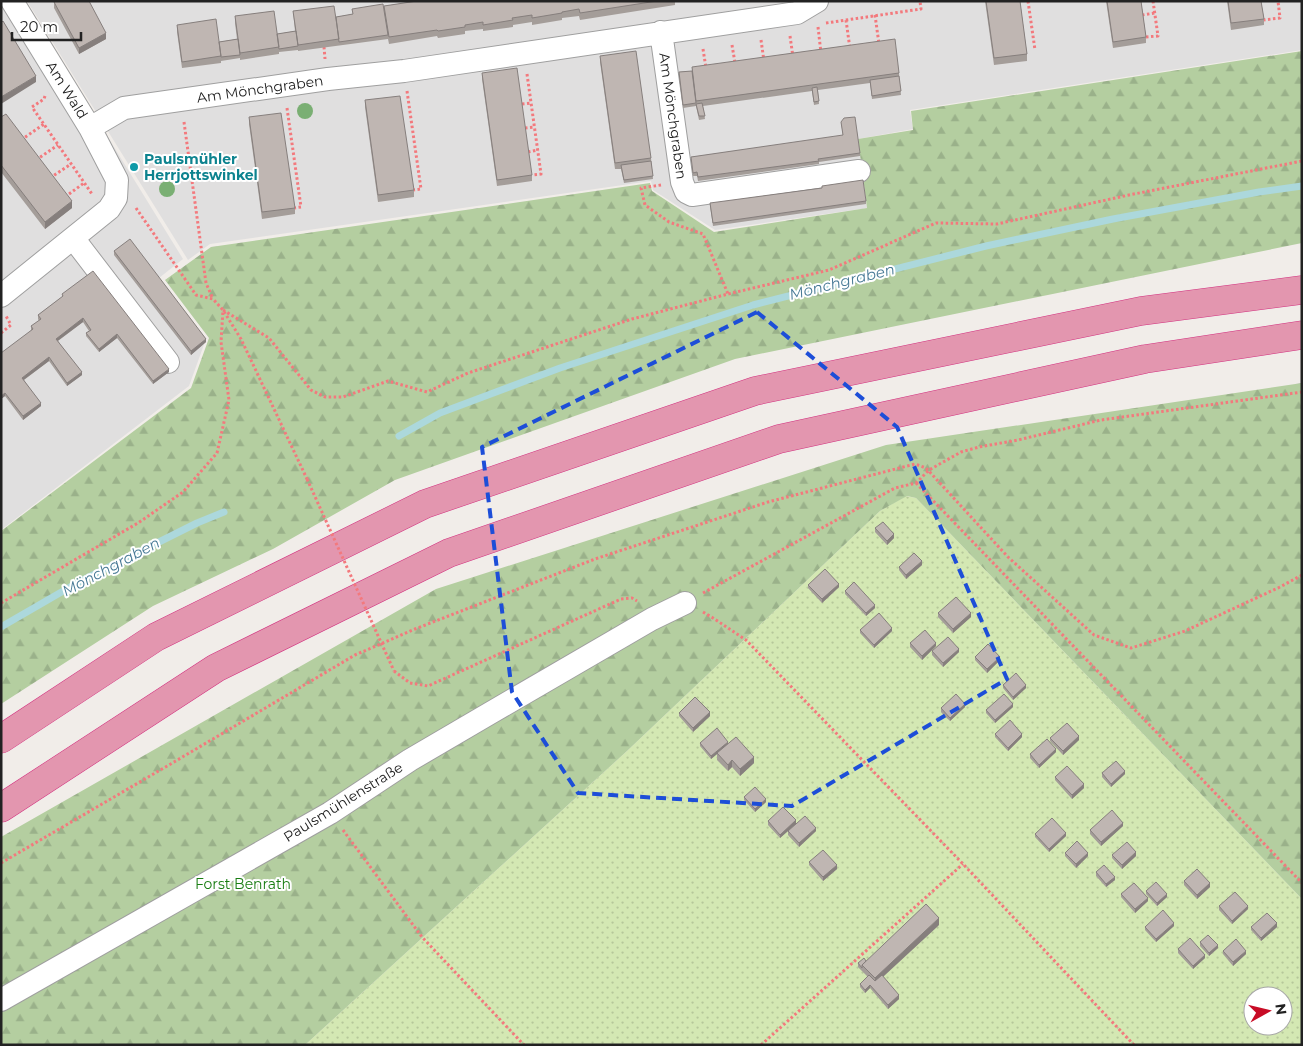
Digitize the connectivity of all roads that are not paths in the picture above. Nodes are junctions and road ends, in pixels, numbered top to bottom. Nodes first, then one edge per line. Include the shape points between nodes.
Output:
1 (12, 1) edge
2 (817, 1) edge
3 (661, 32) junction
4 (90, 128) junction
5 (859, 171) dead end
6 (73, 238) junction
7 (1302, 290) edge
8 (1, 296) edge
9 (1302, 335) edge
10 (168, 362) dead end
11 (685, 603) road end
12 (1, 739) edge
13 (1, 808) edge
14 (1, 1000) edge

1 - 4 street, Am Wald
2 - 3 street, Am Mönchgraben via 797,13
3 - 4 street, Am Mönchgraben via 404,71 124,108
3 - 5 street, Am Mönchgraben via 687,188
4 - 6 street via 117,180 116,198 109,209
6 - 8 street
6 - 10 street
7 - 12 highway via 1141,311 755,391 453,494 425,504 156,637
9 - 13 highway via 1146,359 779,439 449,553 216,668
11 - 14 street, Paulsmühlenstraße via 410,760 330,813

